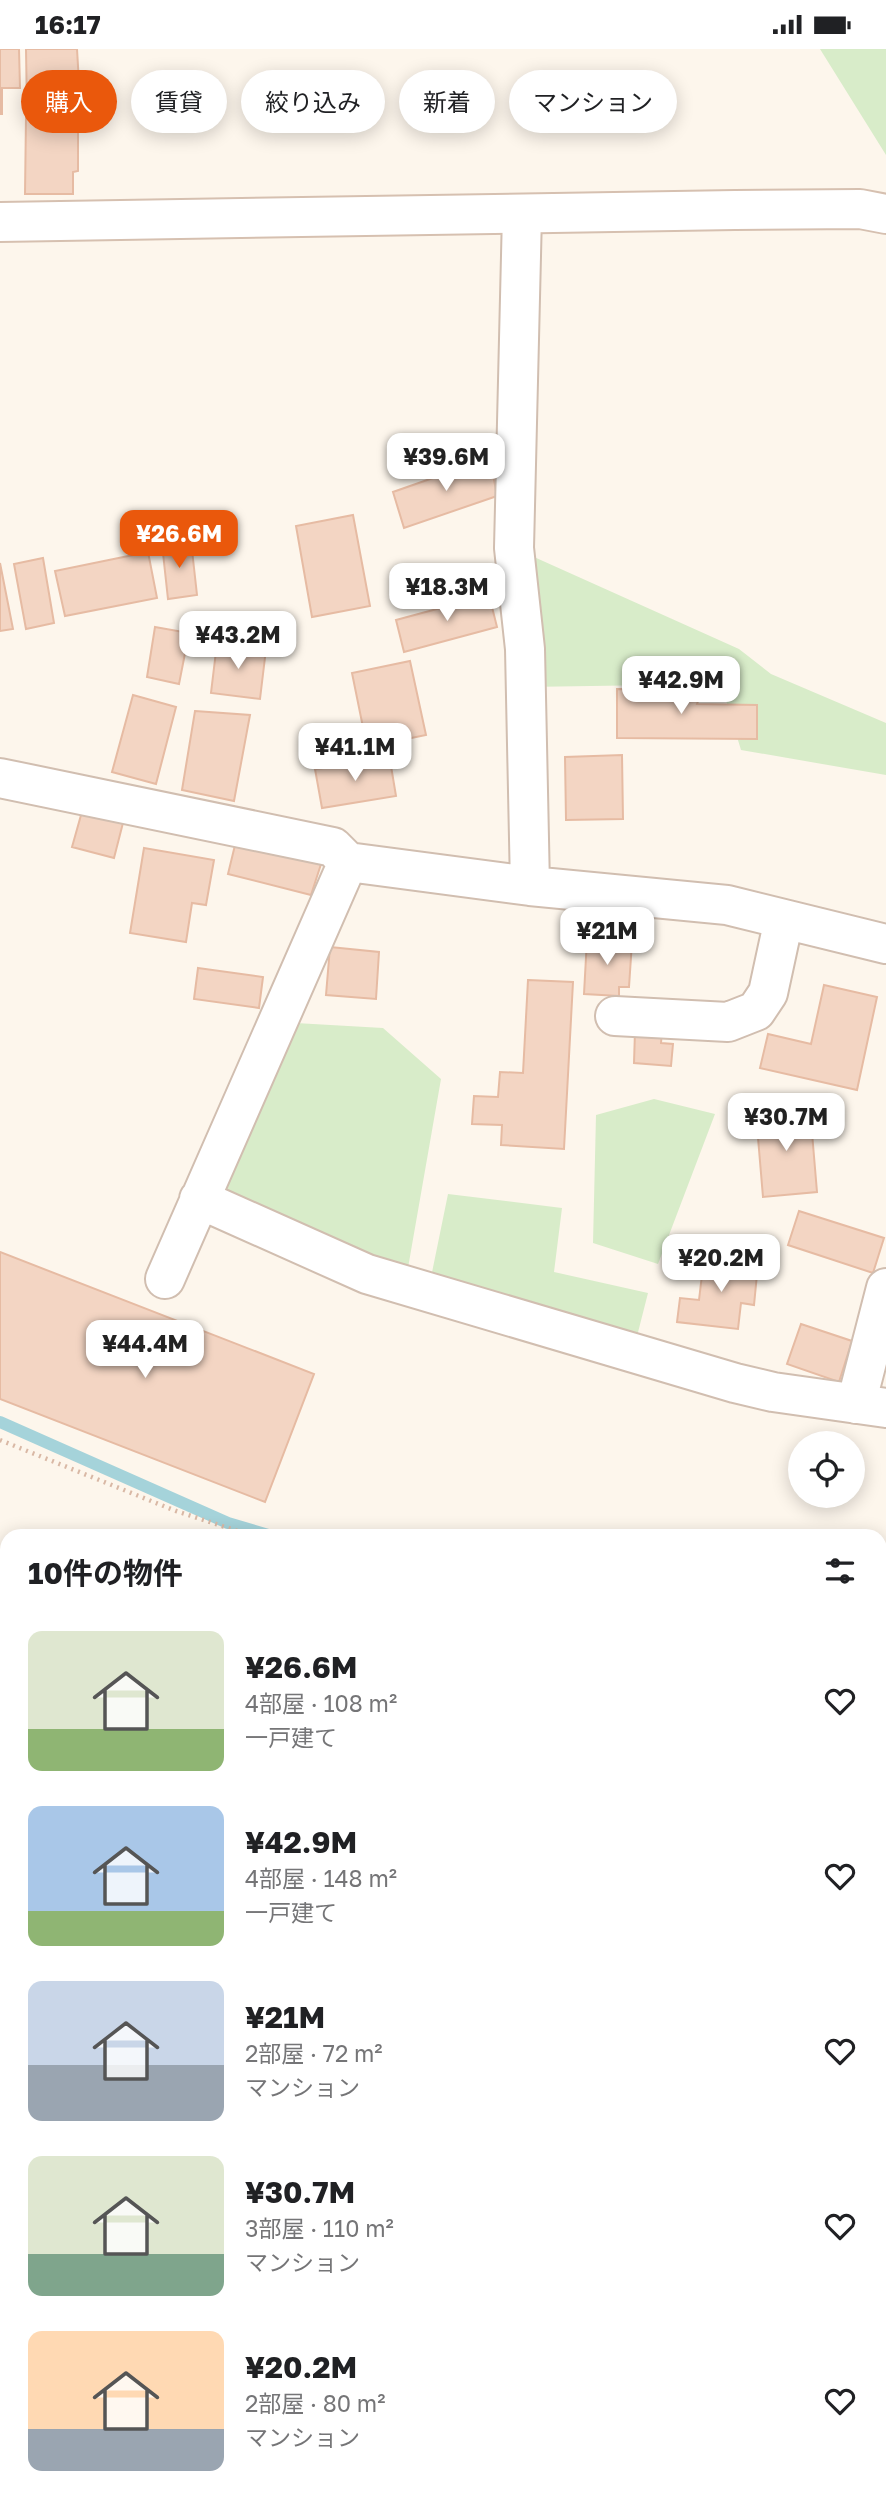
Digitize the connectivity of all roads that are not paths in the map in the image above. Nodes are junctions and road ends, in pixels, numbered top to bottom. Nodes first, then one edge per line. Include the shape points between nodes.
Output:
1 (522, 214) junction
2 (886, 214) edge
3 (0, 222) edge
4 (0, 778) edge
5 (348, 862) junction
6 (530, 886) junction
7 (784, 919) junction
8 (886, 944) edge
9 (615, 1016) dead end
10 (199, 1199) junction
11 (165, 1279) dead end
12 (886, 1288) edge
13 (871, 1406) edge

1 - 2 street via 846,209
1 - 3 street
1 - 6 street via 514,548 525,649
4 - 5 street via 334,847
5 - 6 street
5 - 10 street
6 - 7 street via 727,905
7 - 8 street
7 - 9 street via 768,993 756,1011 728,1022
10 - 11 street
10 - 13 street via 367,1274 734,1383
12 - 13 street

